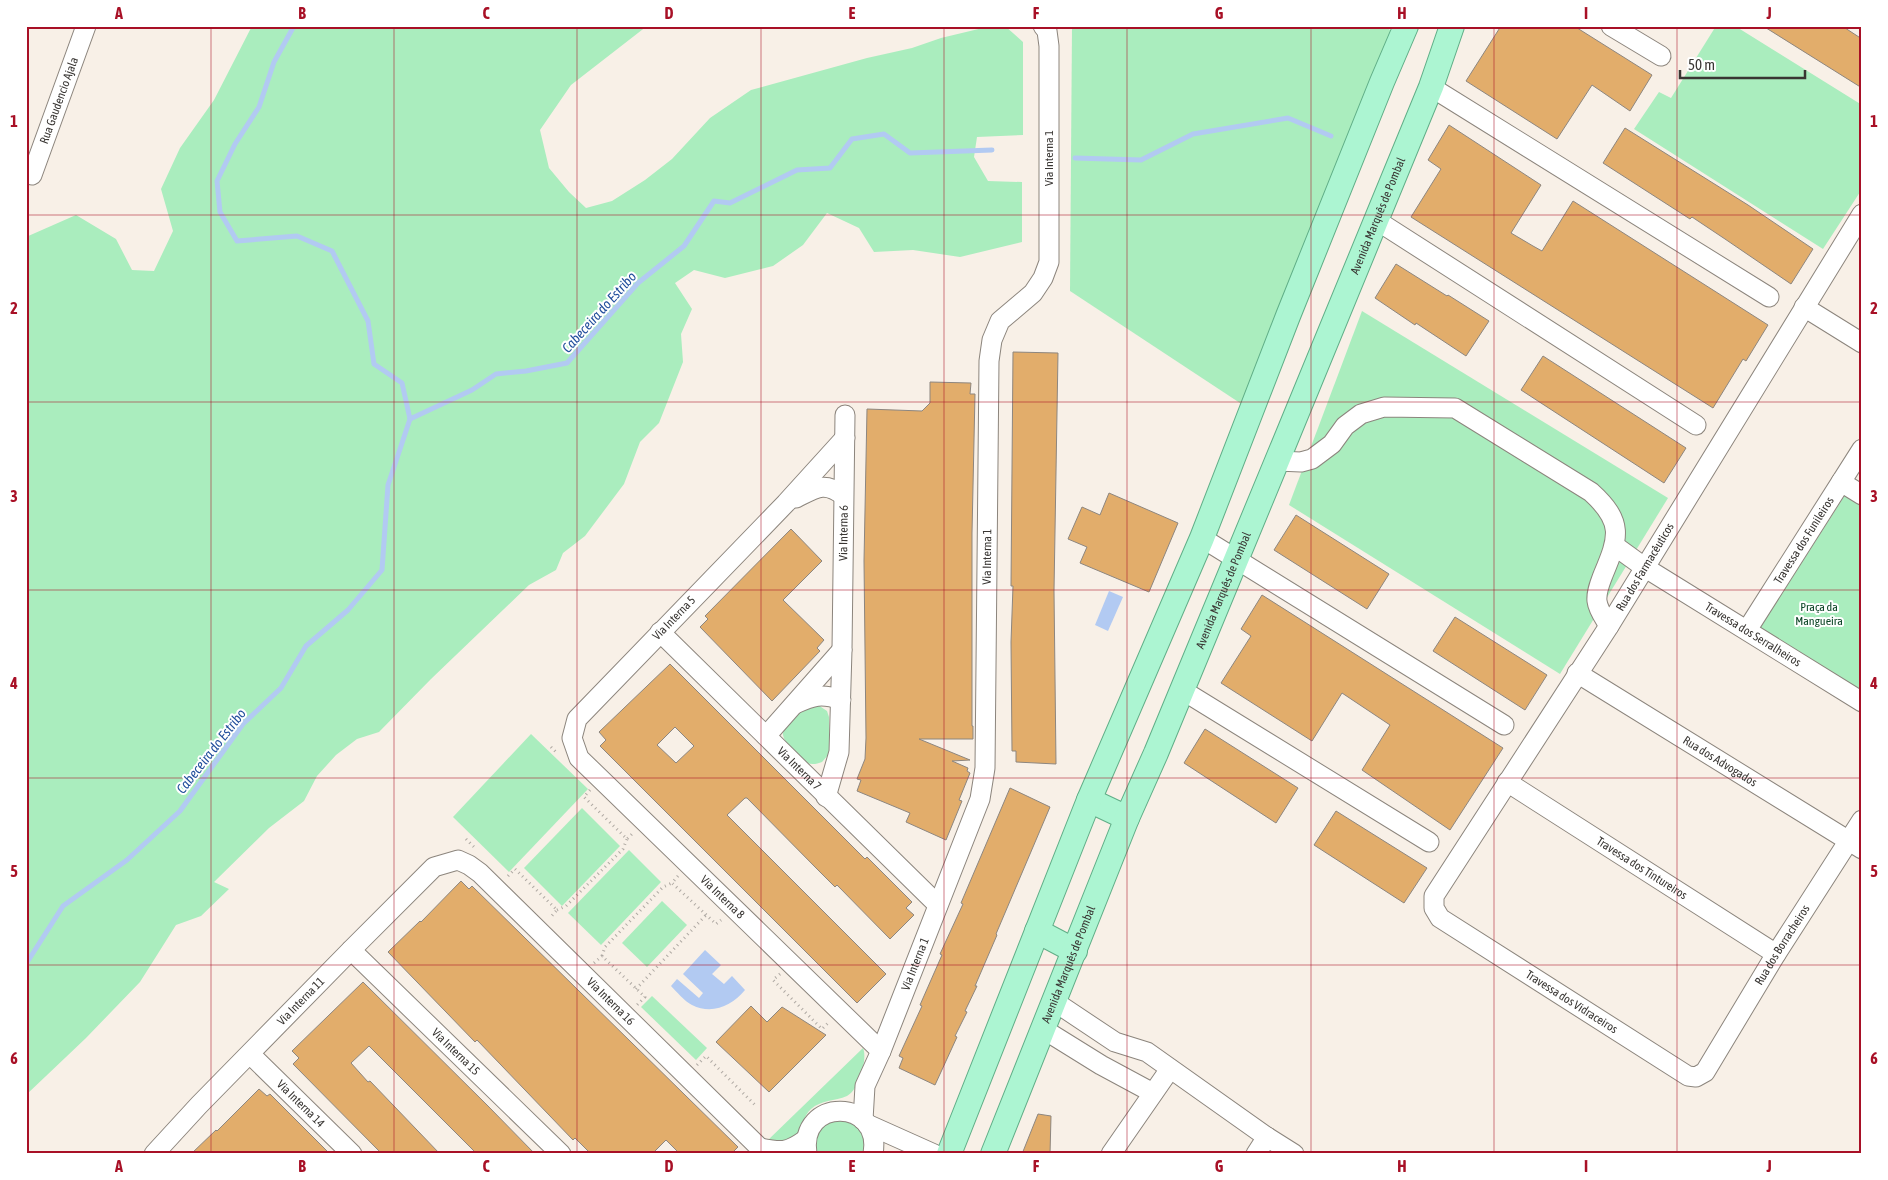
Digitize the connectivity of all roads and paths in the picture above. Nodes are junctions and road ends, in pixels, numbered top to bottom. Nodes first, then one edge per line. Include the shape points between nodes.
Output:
1 (86, 26) edge
2 (1044, 26) edge
3 (1406, 26) edge
4 (1611, 26) edge
5 (1450, 27) edge
6 (1661, 56) dead end
7 (1431, 87) junction
8 (29, 173) edge
9 (1862, 214) edge
10 (1376, 220) junction
11 (1769, 297) dead end
12 (1804, 307) junction
13 (1862, 343) edge
14 (845, 415) dead end
15 (1696, 425) dead end
16 (845, 438) junction
17 (1862, 449) edge
18 (1277, 461) junction
19 (1841, 482) junction
20 (843, 495) junction
21 (1862, 495) edge
22 (786, 503) junction
23 (1202, 538) junction
24 (1615, 546) junction
25 (1236, 558) junction
26 (1644, 567) junction
27 (1609, 626) junction
28 (1747, 630) junction
29 (660, 632) junction
30 (842, 650) junction
31 (1577, 673) junction
32 (1182, 690) junction
33 (841, 700) junction
34 (1862, 702) edge
35 (791, 706) junction
36 (1504, 725) dead end
37 (766, 736) junction
38 (572, 738) joint
39 (1507, 782) junction
40 (826, 797) junction
41 (1089, 800) junction
42 (1127, 818) junction
43 (1862, 820) edge
44 (466, 839) dead end
45 (627, 839) dead end
46 (1429, 842) dead end
47 (1855, 845) edge
48 (480, 852) dead end
49 (458, 860) joint
50 (506, 878) dead end
51 (672, 883) dead end
52 (938, 905) junction
53 (557, 910) junction
54 (706, 915) dead end
55 (1440, 918) joint
56 (548, 920) dead end
57 (1037, 931) junction
58 (351, 950) junction
59 (1075, 951) junction
60 (1776, 954) junction
61 (602, 956) junction
62 (586, 958) dead end
63 (636, 989) junction
64 (1054, 1002) junction
65 (636, 1006) dead end
66 (1043, 1029) junction
67 (881, 1051) junction
68 (250, 1054) junction
69 (690, 1059) dead end
70 (1170, 1069) junction
71 (1705, 1072) joint
72 (865, 1086) junction
73 (1153, 1093) junction
74 (755, 1105) dead end
75 (836, 1111) junction
76 (865, 1122) junction
77 (1266, 1136) junction
78 (806, 1150) edge
79 (763, 1151) edge
80 (154, 1154) edge
81 (352, 1154) edge
82 (561, 1154) edge
83 (873, 1154) edge
84 (934, 1154) edge
85 (949, 1154) edge
86 (993, 1154) edge
87 (1111, 1154) edge
88 (1256, 1154) edge
89 (1294, 1154) edge

1 - 8 street, Rua Gaudencio Ajala
2 - 52 street, Via Interna 1 via 1050,46 1050,262 1033,293 1000,321 991,347 985,768 980,799
3 - 23 main road
4 - 6 street
5 - 7 main road, Avenida Marquês de Pombal
7 - 10 main road, Avenida Marquês de Pombal
7 - 11 street
9 - 12 street, Rua dos Farmacêuticos
10 - 15 street
10 - 18 main road, Avenida Marquês de Pombal
12 - 13 street
12 - 26 street, Rua dos Farmacêuticos
14 - 16 street, Via Interna 6
16 - 20 street, Via Interna 6
16 - 22 street, Via Interna 5
17 - 19 street, Travessa dos Funileiros
18 - 24 street via 1312,459 1361,414 1384,407 1455,408 1590,492 1612,516
18 - 25 main road, Avenida Marquês de Pombal
19 - 21 street
19 - 28 street, Travessa dos Funileiros
20 - 22 street, Via Interna 5 via 832,487 816,487
20 - 30 street, Via Interna 6
22 - 29 street, Via Interna 5
23 - 25 street
23 - 41 main road
24 - 26 street, Travessa dos Serralheiros
24 - 27 street via 1598,587 1597,602
25 - 32 main road, Avenida Marquês de Pombal
25 - 36 street
26 - 27 street, Rua dos Farmacêuticos
26 - 28 street, Travessa dos Serralheiros
27 - 31 street, Rua dos Farmacêuticos
28 - 34 street, Travessa dos Serralheiros
29 - 37 street, Via Interna 7
29 - 38 street, Via Interna 5 via 577,719
30 - 33 street, Via Interna 6
30 - 35 street
31 - 39 street, Rua dos Farmacêuticos
31 - 47 street, Rua dos Advogados
32 - 42 main road, Avenida Marquês de Pombal
32 - 46 street
33 - 35 street via 815,695
33 - 40 street, Via Interna 6 via 839,752
35 - 37 street
37 - 40 street, Via Interna 7
38 - 67 street, Via Interna 8 via 579,758
39 - 55 street, Rua dos Farmacêuticos via 1434,896 1434,908
39 - 60 street, Travessa dos Tintureiros
40 - 52 street, Via Interna 7
41 - 42 main road
41 - 57 main road
42 - 59 main road, Avenida Marquês de Pombal
43 - 47 street, Rua dos Borracheiros
44 - 48 path
45 - 53 path via 623,849 566,906
47 - 60 street, Rua dos Borracheiros
49 - 58 street, Via Interna 11 via 434,868
49 - 79 street, Via Interna 16 via 480,873
50 - 53 path via 515,869
51 - 61 path via 650,900 605,947
52 - 67 street, Via Interna 1
53 - 56 path
54 - 63 path
55 - 71 street, Travessa dos Vidraceiros via 1688,1076 1696,1077
57 - 59 main road
57 - 85 main road
58 - 68 street, Via Interna 11
58 - 82 street, Via Interna 15
59 - 64 main road, Avenida Marquês de Pombal
60 - 71 street, Rua dos Borracheiros
61 - 62 path via 593,965
61 - 63 path
63 - 65 path via 645,997
64 - 66 main road, Avenida Marquês de Pombal
64 - 70 street via 1115,1042 1147,1052
66 - 73 street
66 - 86 main road, Avenida Marquês de Pombal
67 - 72 street, Via Interna 1
68 - 80 street, Via Interna 11
68 - 81 street, Via Interna 14
69 - 74 path via 697,1065 706,1056
70 - 73 street
70 - 77 street
72 - 75 street
72 - 76 street
73 - 87 street
75 - 76 street via 855,1114
75 - 78 street via 826,1113 810,1127
76 - 83 street via 874,1139
76 - 84 street
77 - 88 street
77 - 89 street
78 - 79 street, Via Interna 16

